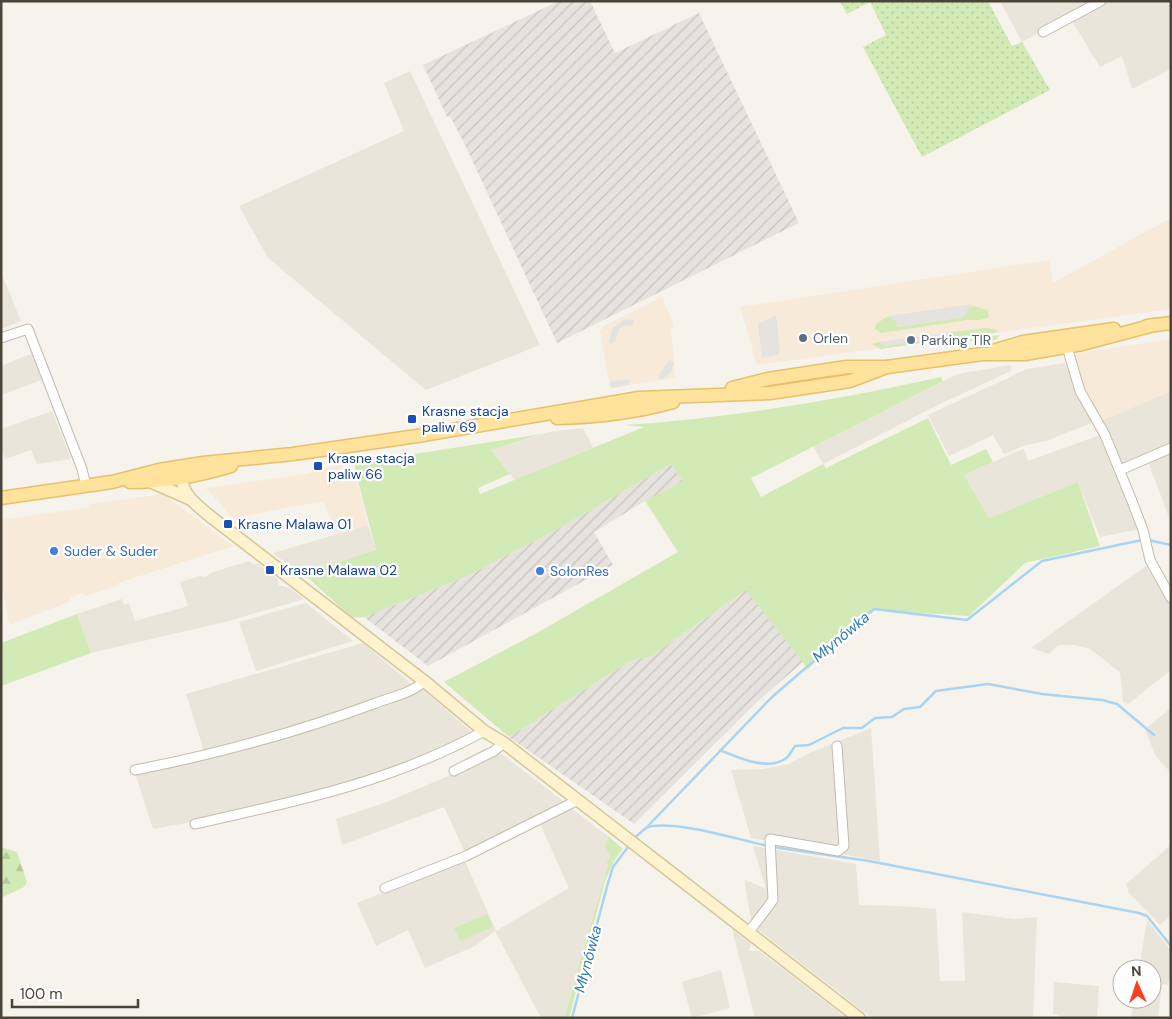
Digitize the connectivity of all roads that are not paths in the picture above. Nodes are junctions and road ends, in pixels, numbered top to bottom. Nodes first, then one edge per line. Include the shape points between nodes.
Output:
1 (1101, 1) edge
2 (1042, 32) dead end
3 (1171, 323) edge
4 (1154, 325) junction
5 (1, 338) edge
6 (1067, 347) junction
7 (982, 354) junction
8 (1171, 448) edge
9 (256, 459) junction
10 (194, 464) junction
11 (159, 470) junction
12 (1120, 470) junction
13 (182, 477) junction
14 (112, 482) junction
15 (152, 482) junction
16 (86, 486) junction
17 (1, 498) edge
18 (190, 499) junction
19 (1171, 598) edge
20 (424, 681) junction
21 (484, 731) junction
22 (504, 743) junction
23 (837, 746) dead end
24 (135, 770) dead end
25 (454, 771) dead end
26 (578, 800) junction
27 (195, 824) dead end
28 (385, 888) dead end
29 (748, 933) junction
30 (859, 1018) edge

1 - 2 street
3 - 4 main road
4 - 6 main road
4 - 7 main road via 1032,340
5 - 16 street via 28,329
6 - 7 main road via 1025,354
6 - 12 street via 1080,391
7 - 9 main road via 887,367 847,367 774,378 623,414 530,418
8 - 12 street
9 - 10 main road
9 - 13 main road via 205,474
10 - 11 main road
10 - 13 street
11 - 13 street
11 - 14 main road
12 - 19 street via 1154,570
13 - 15 main road
13 - 18 street
14 - 15 main road
14 - 16 main road
15 - 18 street
16 - 17 main road
18 - 20 street
20 - 21 street
20 - 24 street via 412,690 340,716 206,756
21 - 22 street
21 - 27 street via 403,770 299,801
22 - 25 street
22 - 26 street
23 - 29 street via 844,846 838,850 770,839 773,900
26 - 28 street via 466,856
26 - 29 street
29 - 30 street

